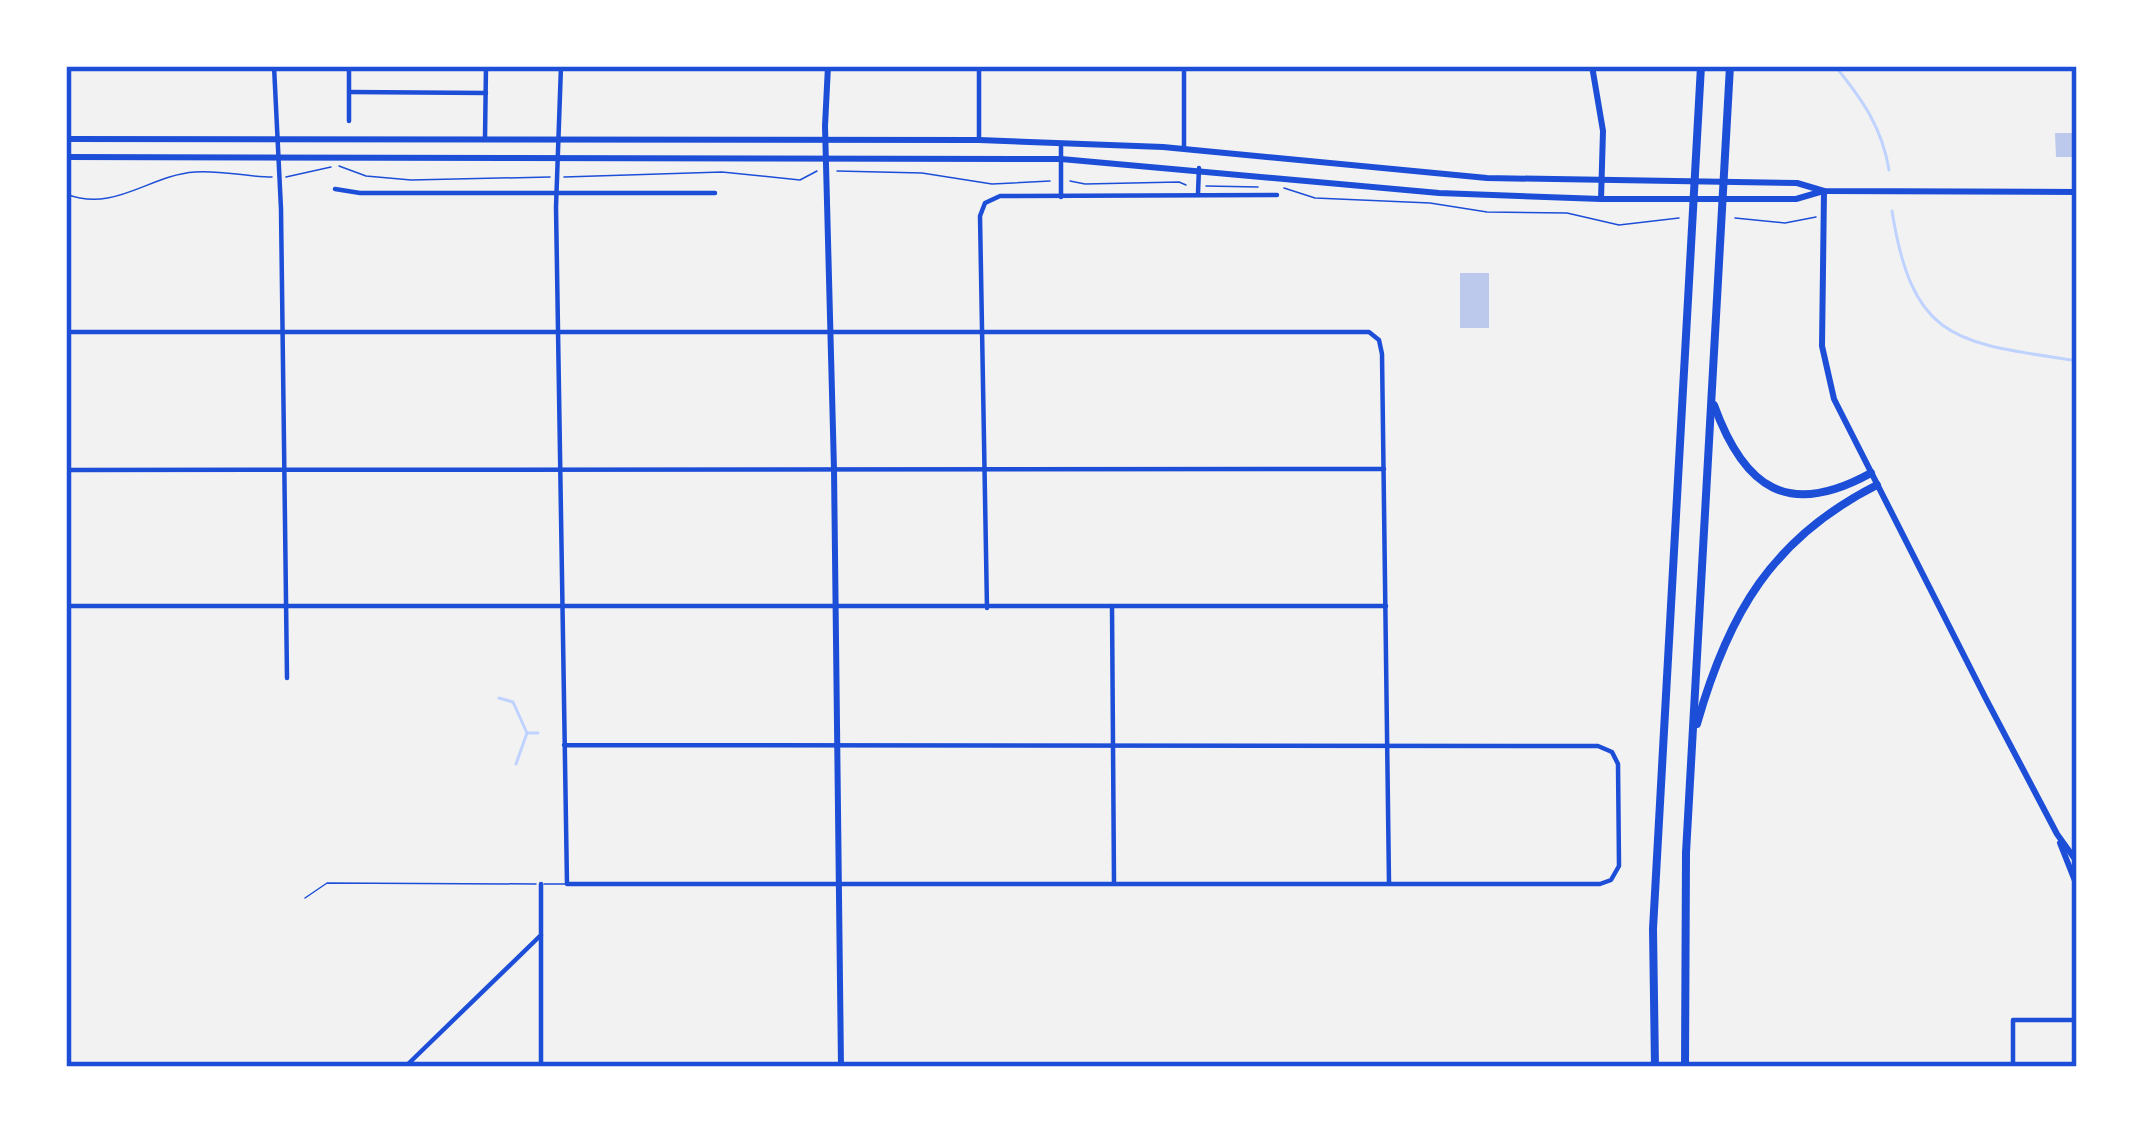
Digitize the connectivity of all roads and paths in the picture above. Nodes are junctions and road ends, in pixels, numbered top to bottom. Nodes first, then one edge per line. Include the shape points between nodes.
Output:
1 (274, 66) edge
2 (349, 66) edge
3 (486, 66) edge
4 (561, 66) edge
5 (828, 66) edge
6 (979, 66) edge
7 (1184, 66) edge
8 (1592, 66) edge
9 (1701, 66) edge
10 (1730, 66) edge
11 (349, 92) junction
12 (486, 93) junction
13 (349, 121) dead end
14 (66, 140) edge
15 (275, 140) junction
16 (485, 140) junction
17 (560, 140) junction
18 (826, 140) junction
19 (979, 140) junction
20 (1061, 142) junction
21 (1184, 149) junction
22 (66, 157) edge
23 (276, 157) junction
24 (827, 157) junction
25 (559, 158) junction
26 (1061, 159) junction
27 (1199, 169) junction
28 (851, 170) dead end
29 (811, 172) dead end
30 (277, 177) junction
31 (558, 177) junction
32 (1060, 181) junction
33 (1602, 183) junction
34 (1198, 186) junction
35 (1281, 187) dead end
36 (1267, 188) dead end
37 (334, 189) dead end
38 (1824, 190) junction
39 (2077, 192) edge
40 (556, 193) junction
41 (715, 193) dead end
42 (66, 194) edge
43 (1198, 195) junction
44 (1277, 195) dead end
45 (1060, 197) junction
46 (1601, 199) junction
47 (1822, 216) junction
48 (1696, 218) dead end
49 (1738, 218) dead end
50 (558, 331) junction
51 (830, 331) junction
52 (66, 332) edge
53 (283, 332) junction
54 (981, 332) junction
55 (1712, 400) junction
56 (284, 469) junction
57 (560, 469) junction
58 (983, 469) junction
59 (1384, 469) junction
60 (66, 470) edge
61 (834, 470) junction
62 (1870, 473) junction
63 (1877, 485) junction
64 (66, 606) edge
65 (561, 606) junction
66 (1112, 606) junction
67 (1387, 606) junction
68 (286, 607) junction
69 (836, 607) junction
70 (987, 608) junction
71 (286, 678) dead end
72 (1692, 742) junction
73 (564, 745) junction
74 (1389, 745) junction
75 (1112, 747) junction
76 (837, 748) junction
77 (2057, 834) junction
78 (2077, 862) edge
79 (1114, 883) junction
80 (1389, 883) junction
81 (541, 884) junction
82 (567, 884) junction
83 (839, 885) junction
84 (2077, 886) edge
85 (304, 898) dead end
86 (541, 935) junction
87 (2077, 1020) edge
88 (405, 1067) edge
89 (541, 1067) edge
90 (841, 1067) edge
91 (1655, 1067) edge
92 (1685, 1067) edge
93 (2013, 1067) edge

1 - 15 street
2 - 11 street
3 - 12 street
4 - 17 street
5 - 18 main road
6 - 19 street
7 - 21 street
8 - 33 main road
9 - 91 highway via 1653,929
10 - 55 highway
11 - 12 street
11 - 13 street
12 - 16 street
14 - 15 main road
15 - 16 main road
15 - 23 street
16 - 17 main road
17 - 18 main road
17 - 25 street
18 - 19 main road
18 - 24 main road
19 - 20 main road
20 - 21 main road
20 - 26 street
21 - 33 main road via 1367,170
22 - 23 main road
23 - 25 main road
23 - 30 street
24 - 25 main road
24 - 26 main road
24 - 51 main road
25 - 31 street
26 - 27 main road
26 - 32 street
27 - 34 street
27 - 46 main road via 1438,193
28 - 32 path via 992,184
29 - 31 path via 800,179 722,172
30 - 31 path via 338,166 411,180
30 - 42 path via 197,172 119,198
30 - 53 street
31 - 40 street
32 - 34 path
32 - 45 street
33 - 38 main road via 1797,183
33 - 46 main road
34 - 36 path
34 - 43 street
35 - 48 path via 1315,198 1557,213 1619,225
37 - 40 street
38 - 39 main road
38 - 46 main road via 1796,200
38 - 47 main road
40 - 41 street
40 - 50 street
43 - 44 street
43 - 45 street
45 - 54 street via 995,196 985,203
47 - 49 path via 1785,223
47 - 62 main road via 1826,368
50 - 51 street
50 - 53 street
50 - 57 street
51 - 54 street
51 - 61 main road
52 - 53 street
53 - 56 street
54 - 58 street
54 - 59 street via 1376,336
55 - 62 highway via 1734,454 1769,485 1821,495
55 - 72 highway
56 - 57 street
56 - 60 street
56 - 68 street
57 - 61 street
57 - 65 street
58 - 59 street
58 - 61 street
58 - 70 street
59 - 67 street
61 - 69 main road
62 - 63 main road
63 - 72 highway via 1823,517 1756,584 1721,646
63 - 77 main road
64 - 68 street
65 - 68 street
65 - 69 street
65 - 73 street
66 - 67 street
66 - 70 street
66 - 75 street
67 - 74 street
68 - 71 street
69 - 70 street
69 - 76 main road
72 - 92 highway
73 - 76 street
73 - 82 street
74 - 75 street
74 - 80 street
74 - 80 street via 1598,746 1618,764 1618,866 1611,880
75 - 76 street
75 - 79 street
76 - 83 main road
77 - 78 main road
77 - 84 main road
79 - 80 street
79 - 83 street
81 - 82 lane
81 - 85 lane via 327,883
81 - 86 street
82 - 83 street
83 - 90 main road
86 - 88 street
86 - 89 street
87 - 93 street via 2013,1020

